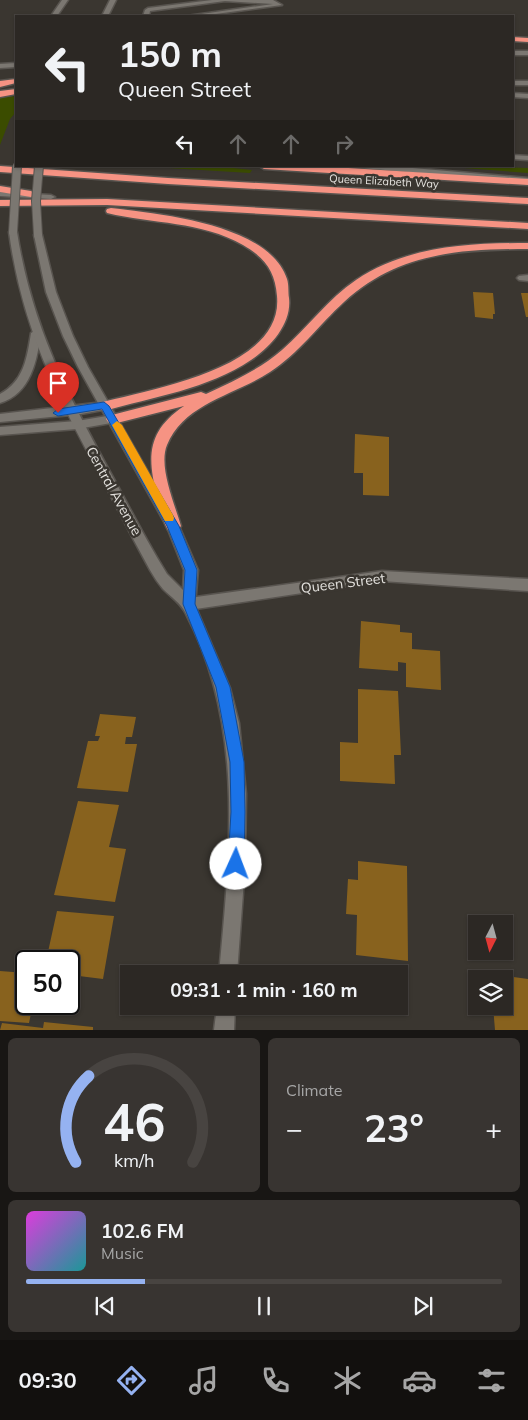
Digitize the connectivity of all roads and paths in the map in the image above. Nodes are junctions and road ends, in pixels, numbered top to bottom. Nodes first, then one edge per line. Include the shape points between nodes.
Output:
1 (65, 0) edge
2 (113, 0) edge
3 (225, 0) edge
4 (55, 15) edge
5 (106, 15) edge
6 (146, 15) edge
7 (198, 15) edge
8 (514, 40) edge
9 (528, 40) edge
10 (514, 53) edge
11 (528, 53) edge
12 (15, 65) edge
13 (0, 66) edge
14 (15, 81) edge
15 (514, 82) edge
16 (528, 83) edge
17 (0, 84) edge
18 (15, 92) edge
19 (0, 94) edge
20 (514, 95) edge
21 (528, 96) edge
22 (514, 156) edge
23 (528, 158) edge
24 (17, 167) edge
25 (39, 167) edge
26 (282, 167) edge
27 (372, 167) edge
28 (0, 169) edge
29 (528, 181) edge
30 (0, 192) edge
31 (24, 198) junction
32 (51, 200) junction
33 (528, 201) edge
34 (0, 203) edge
35 (528, 226) edge
36 (528, 246) edge
37 (36, 333) junction
38 (241, 383) junction
39 (0, 399) edge
40 (104, 406) junction
41 (72, 411) junction
42 (0, 418) edge
43 (113, 418) junction
44 (77, 425) junction
45 (0, 431) edge
46 (173, 526) junction
47 (528, 585) edge
48 (189, 604) junction
49 (229, 965) edge
50 (225, 1015) edge
51 (224, 1030) edge

1 - 4 lane
2 - 5 main road
3 - 6 lane via 148,10
3 - 7 lane via 274,2 279,5
8 - 9 highway
10 - 11 lane
12 - 13 lane
14 - 17 highway
15 - 16 lane
18 - 19 highway
20 - 21 lane
22 - 23 lane
24 - 37 main road, Central Avenue, bridge via 12,232 20,280
25 - 40 main road, Central Avenue, bridge via 38,235 46,277 62,322
26 - 29 highway
27 - 29 lane
28 - 33 highway, Queen Elizabeth Way
30 - 31 highway
30 - 32 lane
31 - 32 highway
31 - 34 highway
32 - 35 highway
32 - 40 highway via 190,222 227,234 242,240 265,257 278,273 284,290 281,316 275,328 268,339 243,360 182,386
36 - 38 highway via 450,250 405,259 387,267 341,297 284,356
37 - 39 main road via 26,376
37 - 41 main road, Central Avenue
38 - 43 highway via 180,403
38 - 46 highway via 183,414 165,434 157,455
40 - 41 main road
40 - 43 main road, Central Avenue
41 - 42 main road
41 - 44 main road, Central Avenue
43 - 44 main road
43 - 46 main road, Central Avenue
44 - 45 main road
44 - 48 main road, Central Avenue via 163,581
46 - 48 main road, Central Avenue via 191,570
47 - 48 main road, Queen Street via 382,576
48 - 49 main road, Central Avenue via 223,687 237,762 235,899
50 - 51 main road

